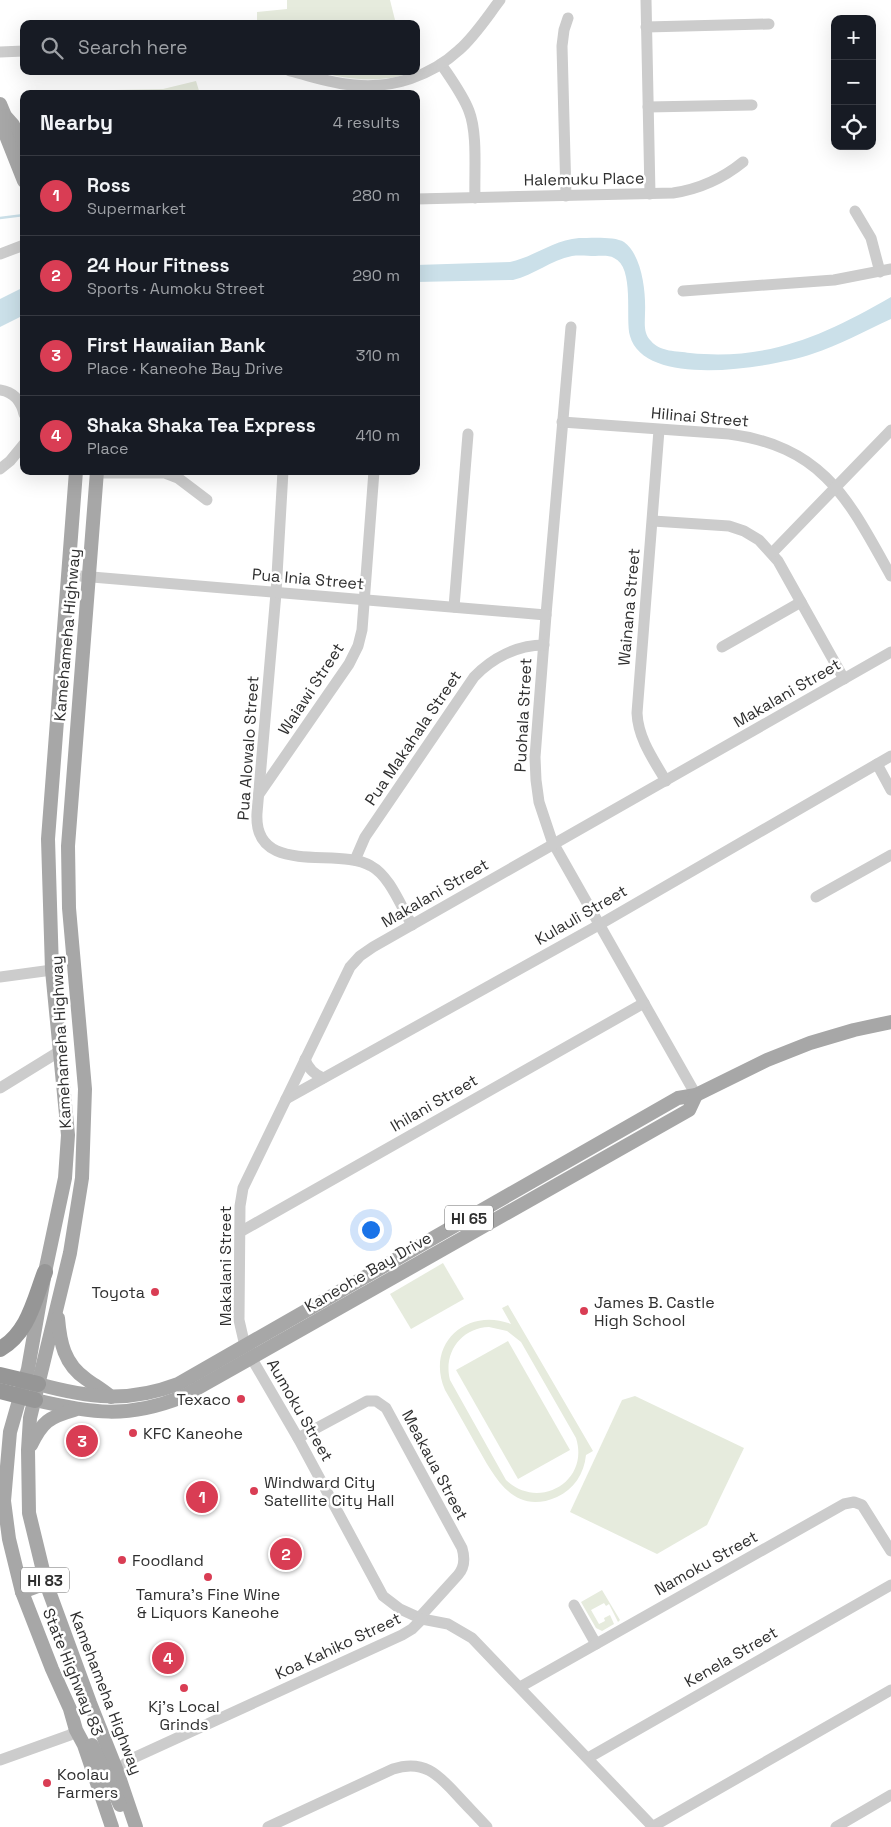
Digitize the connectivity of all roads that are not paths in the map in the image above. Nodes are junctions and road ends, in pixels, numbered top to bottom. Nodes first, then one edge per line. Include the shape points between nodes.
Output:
1 (500, 0) edge
2 (646, 0) edge
3 (568, 18) dead end
4 (769, 24) dead end
5 (646, 26) junction
6 (20, 51) edge
7 (0, 52) edge
8 (442, 64) junction
9 (305, 75) edge
10 (420, 75) edge
11 (420, 75) edge
12 (752, 105) dead end
13 (648, 107) junction
14 (2, 110) edge
15 (20, 142) edge
16 (743, 162) dead end
17 (20, 171) edge
18 (650, 194) junction
19 (566, 196) junction
20 (475, 198) junction
21 (420, 199) edge
22 (855, 211) dead end
23 (20, 246) edge
24 (0, 254) edge
25 (886, 270) edge
26 (683, 291) dead end
27 (571, 327) dead end
28 (0, 390) edge
29 (20, 404) edge
30 (562, 422) junction
31 (660, 430) junction
32 (891, 430) edge
33 (468, 434) dead end
34 (20, 449) edge
35 (0, 469) edge
36 (76, 475) edge
37 (97, 475) edge
38 (170, 475) edge
39 (283, 475) edge
40 (374, 475) edge
41 (836, 487) junction
42 (207, 500) dead end
43 (653, 521) junction
44 (772, 553) junction
45 (68, 575) junction
46 (891, 576) edge
47 (89, 577) junction
48 (276, 593) junction
49 (364, 600) junction
50 (801, 602) junction
51 (454, 607) junction
52 (546, 615) junction
53 (544, 645) junction
54 (722, 646) dead end
55 (891, 652) edge
56 (844, 679) junction
57 (891, 756) edge
58 (877, 764) junction
59 (666, 781) junction
60 (891, 790) edge
61 (258, 795) junction
62 (48, 836) junction
63 (68, 841) junction
64 (554, 844) junction
65 (891, 855) edge
66 (355, 860) junction
67 (816, 897) dead end
68 (599, 924) junction
69 (412, 925) junction
70 (52, 970) junction
71 (0, 976) edge
72 (644, 1003) junction
73 (891, 1022) edge
74 (82, 1049) junction
75 (60, 1051) junction
76 (305, 1059) junction
77 (324, 1078) junction
78 (0, 1088) edge
79 (696, 1096) junction
80 (285, 1099) junction
81 (598, 1144) junction
82 (606, 1157) junction
83 (240, 1232) junction
84 (49, 1248) junction
85 (70, 1253) junction
86 (44, 1272) junction
87 (57, 1308) junction
88 (245, 1346) junction
89 (0, 1348) edge
90 (252, 1359) junction
91 (0, 1375) edge
92 (29, 1391) junction
93 (0, 1392) edge
94 (0, 1397) edge
95 (111, 1397) junction
96 (75, 1410) junction
97 (10, 1432) junction
98 (298, 1438) junction
99 (28, 1450) junction
100 (891, 1551) edge
101 (46, 1583) junction
102 (891, 1585) edge
103 (22, 1592) junction
104 (574, 1605) dead end
105 (420, 1619) junction
106 (596, 1644) junction
107 (520, 1688) junction
108 (891, 1690) edge
109 (90, 1703) junction
110 (76, 1730) junction
111 (588, 1758) junction
112 (0, 1760) edge
113 (117, 1771) junction
114 (891, 1795) edge
115 (112, 1827) edge
116 (135, 1827) edge
117 (268, 1827) edge
118 (487, 1827) edge
119 (653, 1827) edge
120 (836, 1827) edge

1 - 8 street via 468,41
2 - 5 street
3 - 19 street via 562,46
4 - 5 street
5 - 13 street
6 - 7 street
8 - 10 street
8 - 20 street via 466,104 474,129
9 - 11 street via 340,84 379,86
12 - 13 street
13 - 18 street
14 - 15 main road via 13,124
14 - 17 main road via 3,128
16 - 18 street, Halemuku Place via 703,186 682,192
18 - 19 street, Halemuku Place
19 - 20 street, Halemuku Place
20 - 21 street, Halemuku Place
22 - 25 street
23 - 24 street
25 - 26 street via 834,280
27 - 30 street, Puohala Street
28 - 29 street via 10,393
30 - 31 street, Hilinai Street
30 - 52 street, Puohala Street
31 - 41 street, Hilinai Street via 729,434 769,443 806,461
31 - 43 street, Wainana Street
32 - 41 street
33 - 51 street
34 - 35 street
36 - 45 main road, Kamehameha Highway
37 - 47 main road, Kamehameha Highway
38 - 42 street
39 - 48 street, Pua Alowalo Street
40 - 49 street, Waiawi Street
41 - 44 street
41 - 46 street, Hilinai Street via 855,512
43 - 44 street via 729,526 752,535
43 - 59 street, Wainana Street via 637,713 642,740
44 - 50 street
45 - 47 street, Pua Inia Street
45 - 62 main road, Kamehameha Highway
47 - 48 street, Pua Inia Street
47 - 63 main road, Kamehameha Highway
48 - 49 street, Pua Inia Street
48 - 61 street, Pua Alowalo Street
49 - 51 street, Pua Inia Street
49 - 61 street, Waiawi Street via 361,638 353,659
50 - 54 street
50 - 56 street
51 - 52 street, Pua Inia Street
52 - 53 street, Puohala Street
53 - 64 street, Puohala Street via 536,780 542,816
53 - 66 street, Pua Makahala Street via 517,648 474,677 365,838
55 - 56 street, Makalani Street
56 - 59 street, Makalani Street
57 - 58 street, Kulauli Street
58 - 60 street
58 - 68 street, Kulauli Street
59 - 64 street, Makalani Street
61 - 66 street, Pua Alowalo Street via 256,820 259,831 274,850 290,855
62 - 63 main road
62 - 70 main road, Kamehameha Highway
63 - 74 main road, Kamehameha Highway via 69,908
64 - 68 street, Puohala Street
64 - 69 street, Makalani Street
65 - 67 street
66 - 69 street, Pua Alowalo Street via 367,863 382,875
68 - 72 street, Puohala Street
68 - 77 street, Kulauli Street
69 - 76 street, Makalani Street via 366,951 350,967
70 - 71 street
70 - 75 main road, Kamehameha Highway
72 - 79 street, Puohala Street
72 - 83 street, Ihilani Street
73 - 79 main road, Kaneohe Bay Drive / HI 65 via 839,1034 789,1051
74 - 75 main road
74 - 85 main road, Kamehameha Highway via 86,1108 82,1178
75 - 78 street
75 - 84 main road, Kamehameha Highway via 68,1135 65,1178
76 - 77 street via 310,1070
76 - 80 street, Makalani Street
77 - 80 street, Kulauli Street
79 - 81 main road, Kaneohe Bay Drive / HI 65 via 678,1098
79 - 82 main road, Kaneohe Bay Drive / HI 65 via 689,1110
80 - 83 street, Makalani Street via 243,1188
81 - 82 main road
81 - 88 main road, Kaneohe Bay Drive / HI 65
82 - 90 main road, Kaneohe Bay Drive / HI 65
83 - 88 street, Makalani Street via 239,1320
84 - 85 main road
84 - 86 main road, Kamehameha Highway
85 - 87 main road, Kamehameha Highway
86 - 89 highway via 24,1326 9,1344
86 - 92 main road, Kamehameha Highway
87 - 92 main road, Kamehameha Highway
87 - 95 main road via 60,1340 69,1363
88 - 90 main road
88 - 95 main road, Kaneohe Bay Drive / HI 65 via 166,1388
90 - 96 main road, Kaneohe Bay Drive / HI 65 via 194,1391 157,1406 117,1412
90 - 98 street, Aumoku Street
91 - 92 highway
92 - 93 highway
92 - 95 main road, Kaneohe Bay Drive / HI 65
92 - 96 main road, Kaneohe Bay Drive / HI 65
92 - 97 main road, State Highway 83
92 - 99 main road, Kamehameha Highway / HI 83
94 - 97 main road, HI 83 via 11,1412
96 - 99 main road via 47,1420
97 - 103 main road, State Highway 83 / HI 83 via 4,1501
98 - 105 street, Aumoku Street via 381,1592 395,1606
98 - 105 street, Meakaua Street via 367,1401 379,1402 386,1408 462,1548 464,1558 458,1576
99 - 101 main road, Kamehameha Highway / HI 83 via 29,1513
100 - 106 street, Namoku Street via 864,1508 849,1502
101 - 103 main road
101 - 109 main road, Kamehameha Highway / HI 83
102 - 111 street, Kenela Street
103 - 110 main road, State Highway 83 / HI 83
104 - 106 street
105 - 107 street, Koa Kahiko Street via 448,1624 465,1633
105 - 113 street, Koa Kahiko Street via 402,1635 129,1760
106 - 107 street, Namoku Street
107 - 111 street, Koa Kahiko Street
108 - 119 street
109 - 110 main road
109 - 113 main road, Kamehameha Highway / HI 83
110 - 112 street
110 - 115 main road, State Highway 83 / HI 83
110 - 116 main road via 83,1734 94,1750 120,1805
111 - 119 street, Koa Kahiko Street
113 - 116 main road, Kamehameha Highway / HI 83
114 - 120 street
117 - 118 street via 393,1769 411,1765 437,1775

